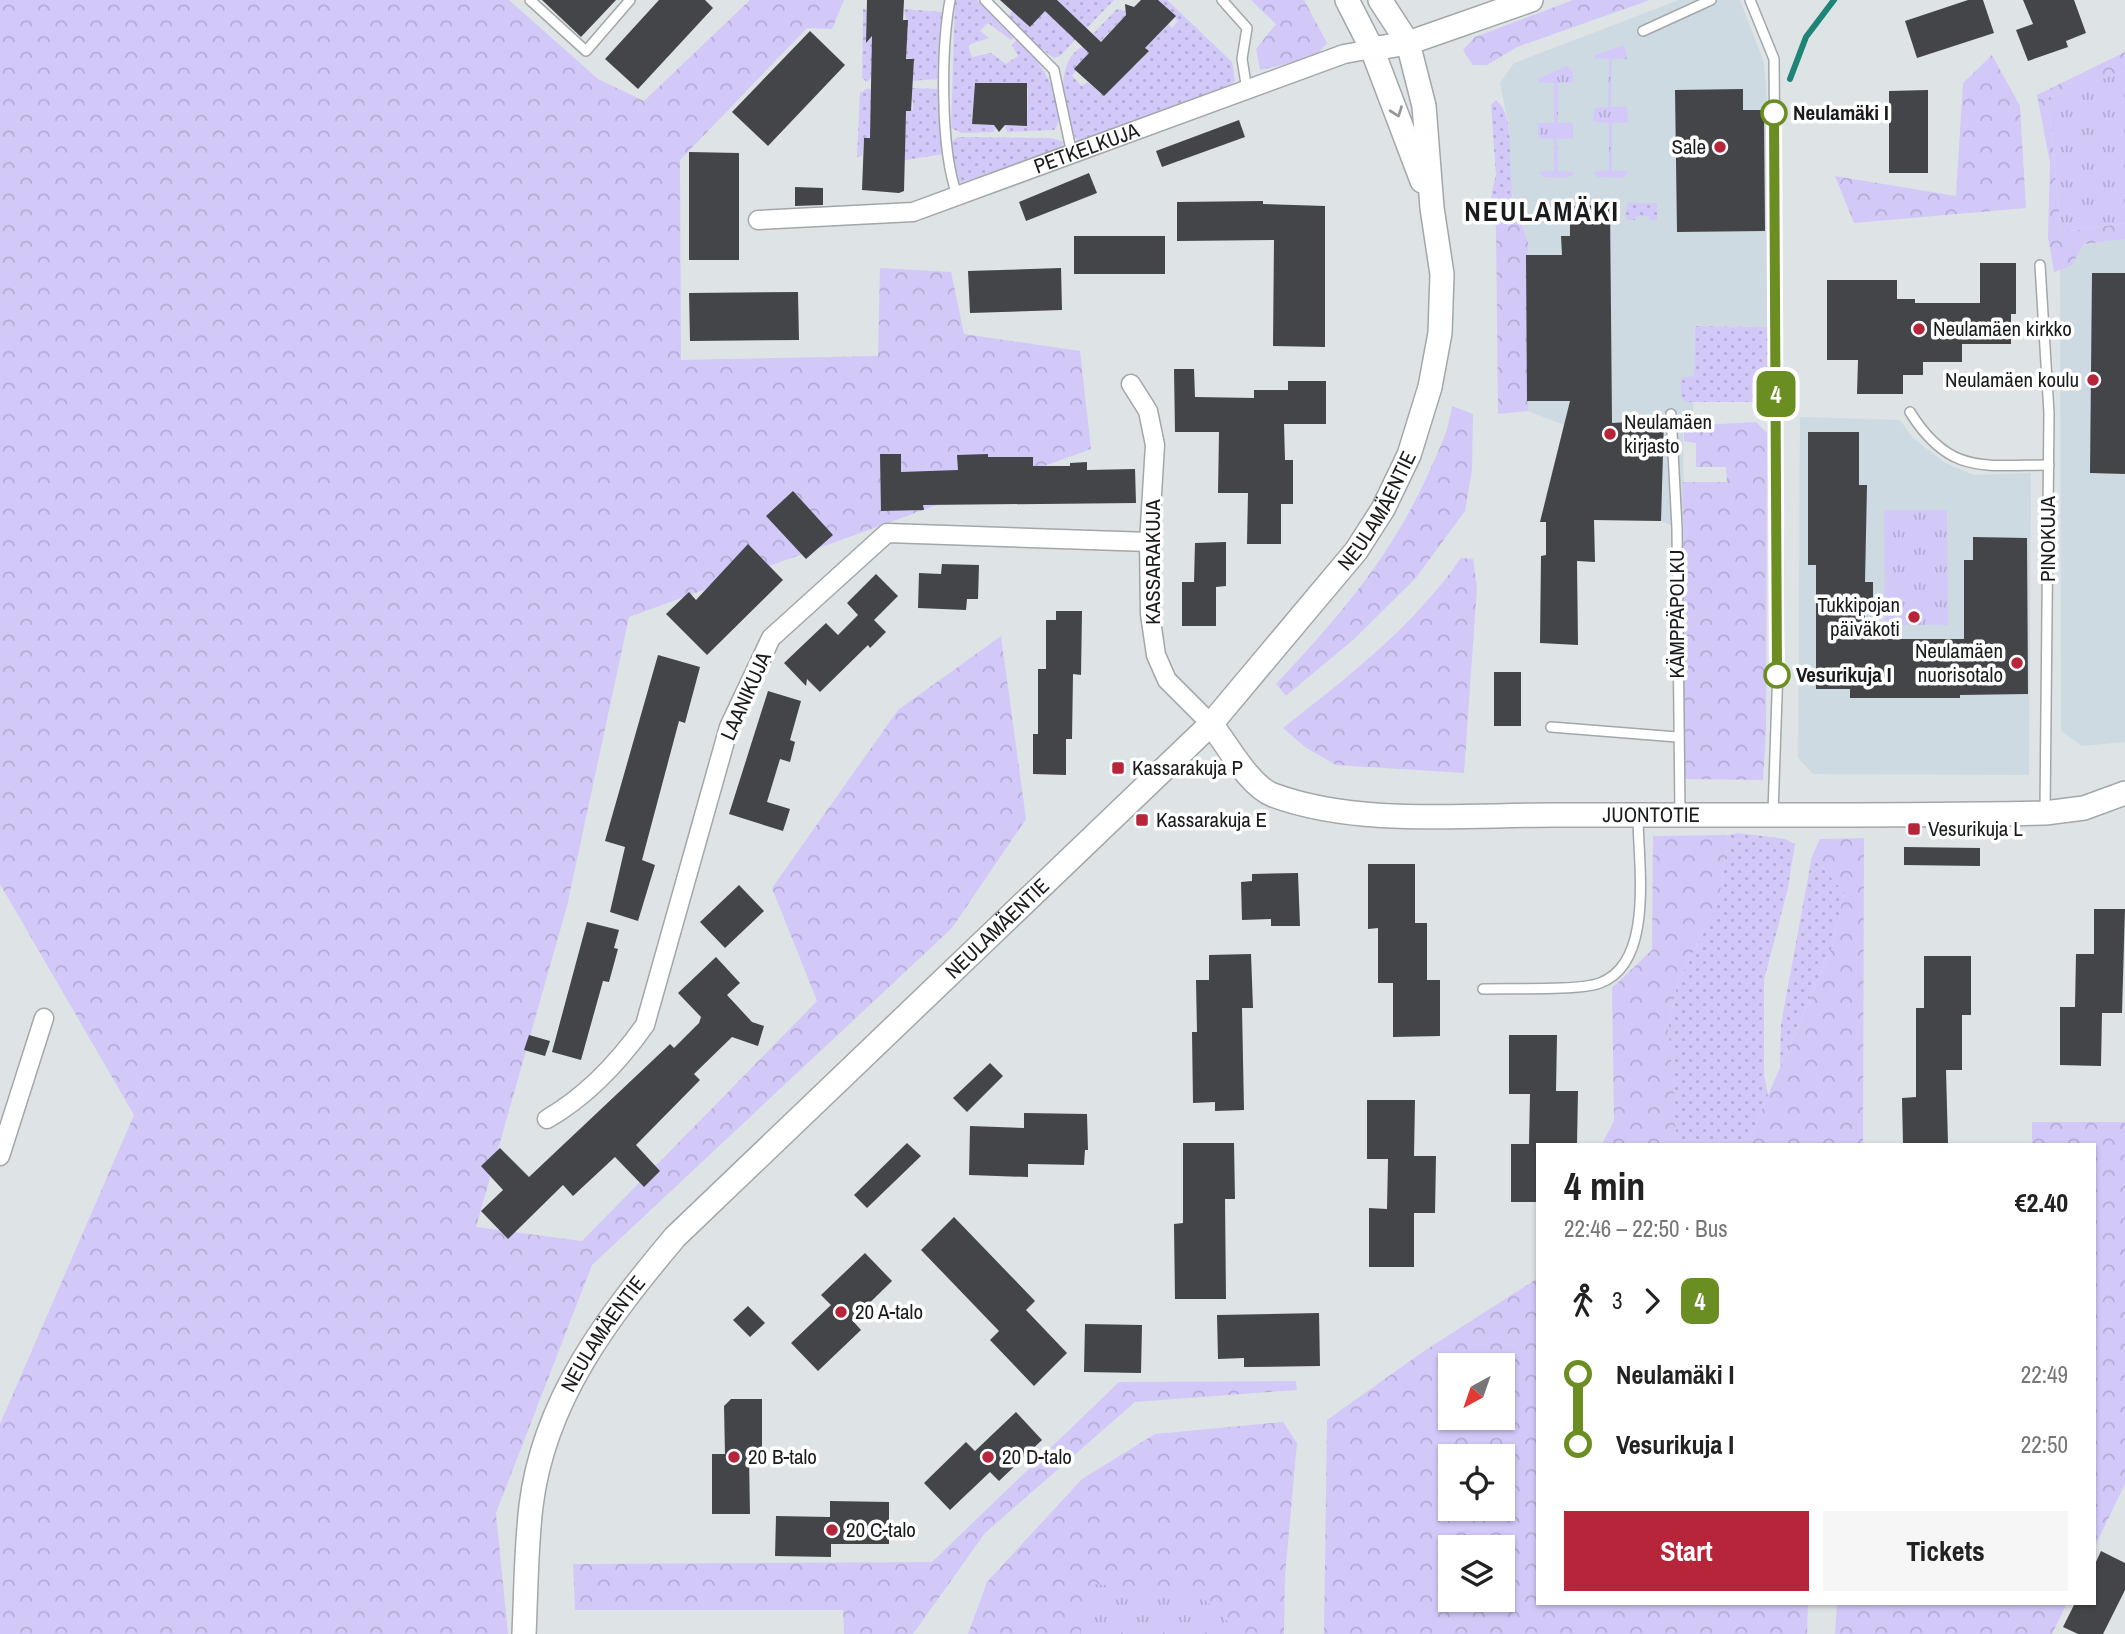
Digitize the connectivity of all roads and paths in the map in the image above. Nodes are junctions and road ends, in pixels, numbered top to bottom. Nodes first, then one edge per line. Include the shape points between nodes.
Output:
1 (530, 0) edge
2 (630, 0) edge
3 (950, 0) edge
4 (985, 0) edge
5 (1222, 0) edge
6 (1347, 0) edge
7 (1380, 0) edge
8 (1531, 0) edge
9 (1711, 0) edge
10 (1750, 0) edge
11 (1643, 31) dead end
12 (1408, 43) junction
13 (1372, 49) junction
14 (1247, 91) junction
15 (1072, 154) junction
16 (957, 195) junction
17 (1432, 208) junction
18 (758, 220) dead end
19 (2040, 265) dead end
20 (1131, 384) dead end
21 (1910, 412) dead end
22 (1671, 414) dead end
23 (2049, 465) junction
24 (1149, 541) junction
25 (1211, 724) junction
26 (1551, 727) dead end
27 (1677, 737) junction
28 (2125, 793) edge
29 (2045, 813) junction
30 (1680, 814) junction
31 (1638, 815) junction
32 (1773, 815) junction
33 (1483, 989) dead end
34 (44, 1018) dead end
35 (548, 1119) dead end
36 (0, 1156) edge
37 (524, 1634) edge

1 - 2 lane via 586,51
3 - 16 lane via 945,98 948,165
4 - 15 lane via 1054,70
5 - 14 lane via 1247,28 1242,59
6 - 13 street, NEULAMÄENTIE
7 - 12 street, NEULAMÄENTIE
8 - 12 street, PETKELKUJA
9 - 11 lane
10 - 32 lane via 1774,59 1779,637
12 - 13 street, PETKELKUJA
12 - 17 street, NEULAMÄENTIE via 1424,106
13 - 14 street, PETKELKUJA via 1344,54
13 -> 17 street, NEULAMÄENTIE
14 - 15 street, PETKELKUJA
15 - 16 street, PETKELKUJA
16 - 18 street, PETKELKUJA via 913,212
17 - 25 street, NEULAMÄENTIE via 1442,274 1440,333 1430,387 1409,454 1383,509 1356,551
19 - 23 lane, PINOKUJA
20 - 24 street, KASSARAKUJA via 1148,411 1155,445
21 - 23 lane via 1936,444 1956,459 1977,465
22 - 27 lane, KÄMPPÄPOLKU via 1677,528
23 - 29 lane, PINOKUJA
24 - 25 street, KASSARAKUJA via 1156,655 1167,680
24 - 35 street, LAANIKUJA via 887,533 771,638 729,727 645,1025 578,1101
25 - 31 street, JUONTOTIE via 1244,769 1270,794 1348,814
25 - 37 street, NEULAMÄENTIE via 675,1237 619,1304 568,1385 548,1434 531,1505
26 - 27 lane
27 - 30 lane, KÄMPPÄPOLKU
28 - 29 street, JUONTOTIE via 2084,808
29 - 32 street, JUONTOTIE
30 - 31 street, JUONTOTIE
30 - 32 street, JUONTOTIE
31 - 33 lane via 1638,937 1628,960 1600,984
34 - 36 street

